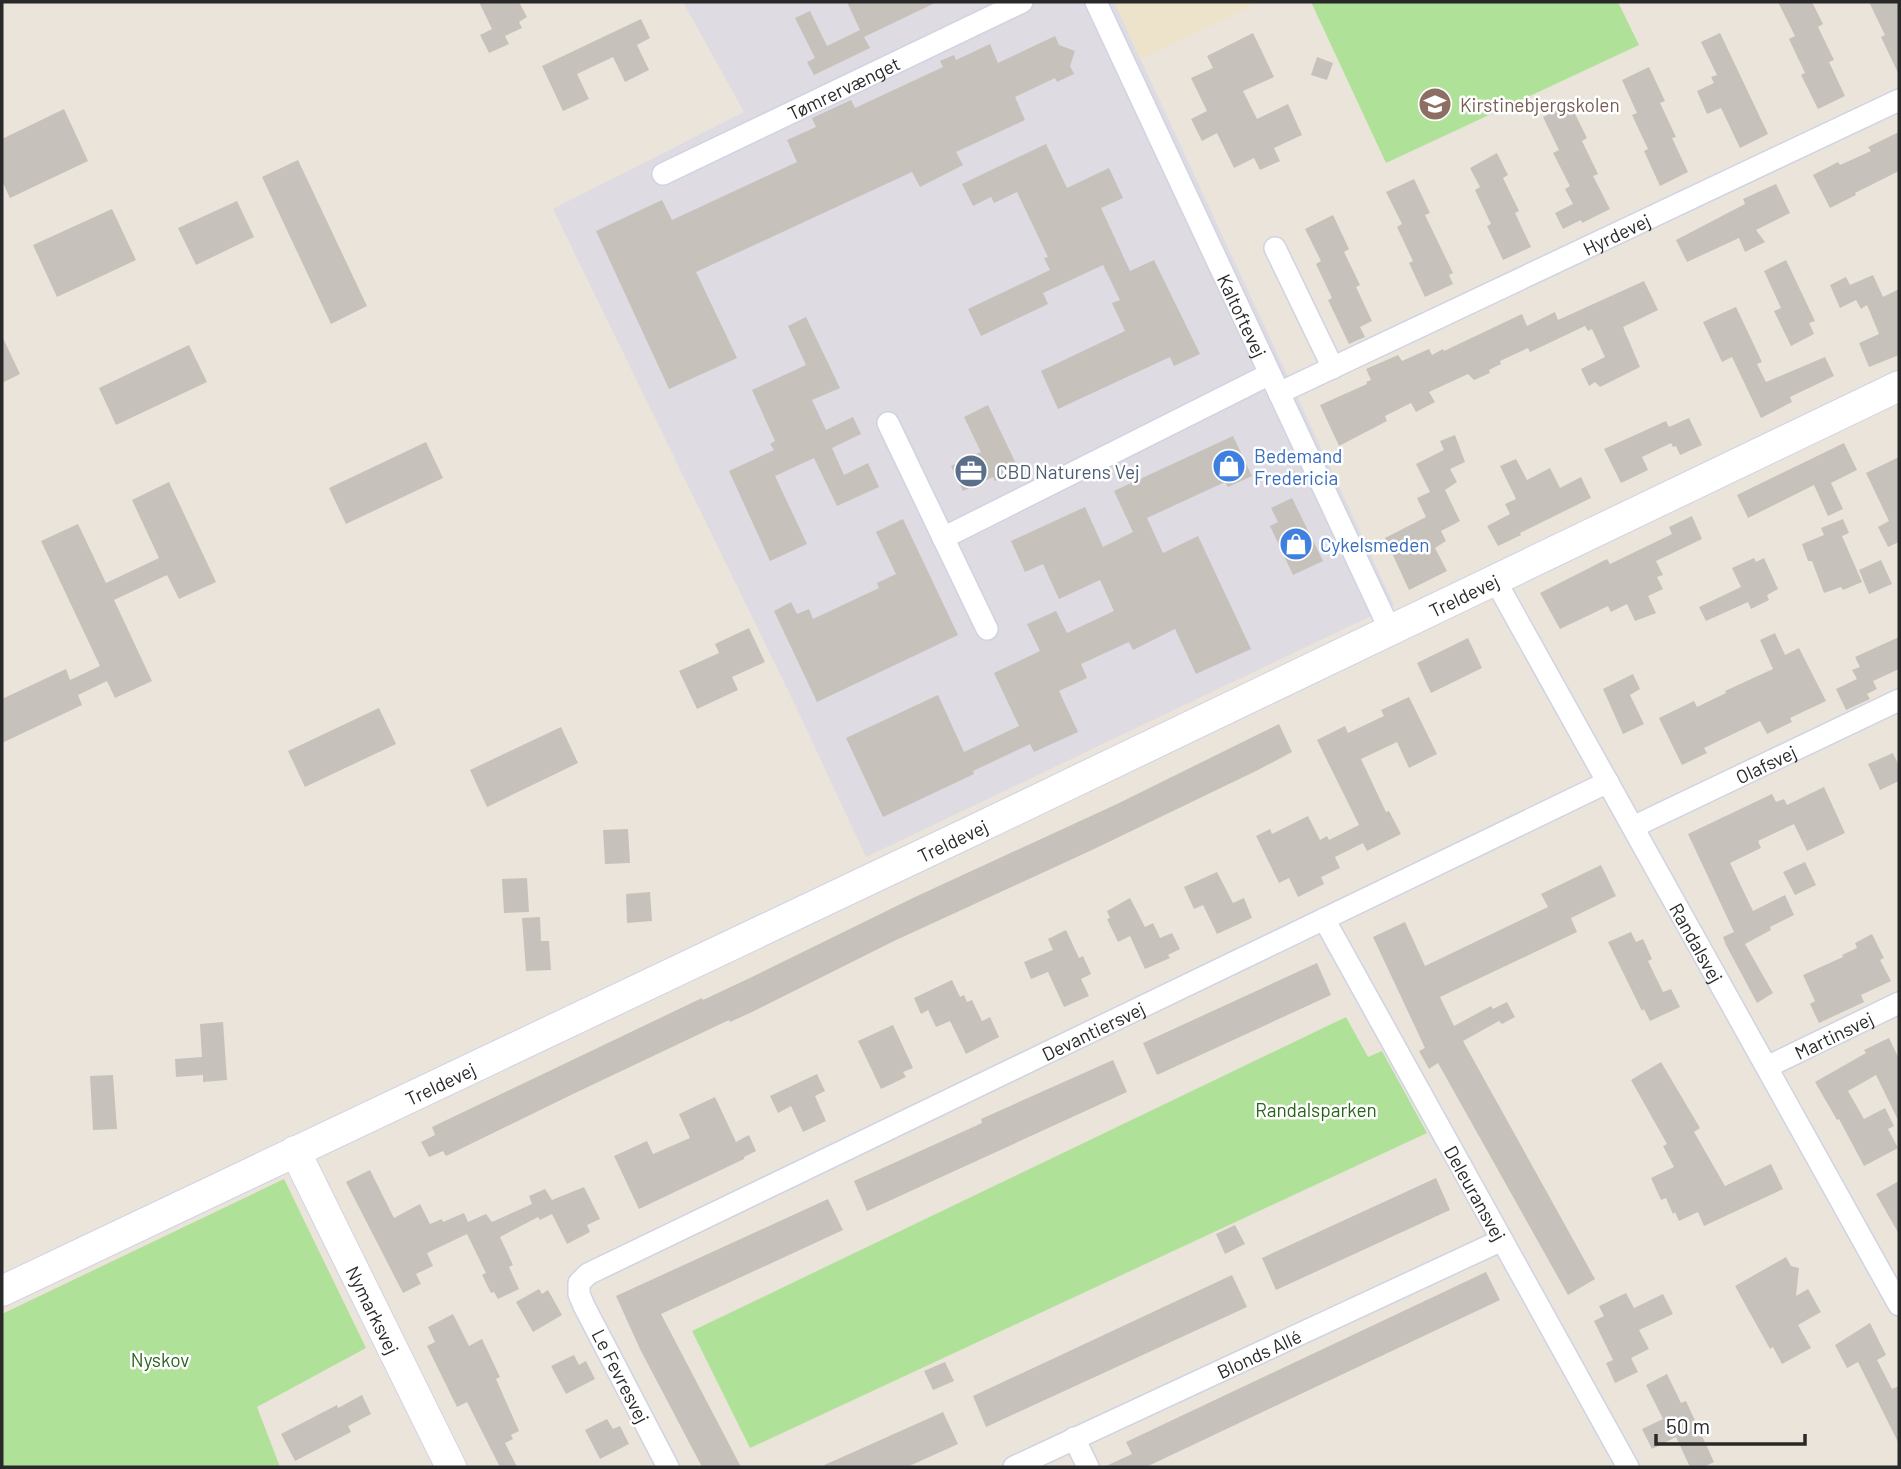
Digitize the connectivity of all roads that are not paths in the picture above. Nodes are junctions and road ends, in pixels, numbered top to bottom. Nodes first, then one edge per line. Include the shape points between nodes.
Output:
1 (1022, 2) edge
2 (1096, 2) edge
3 (1899, 100) edge
4 (663, 174) dead end
5 (1275, 248) dead end
6 (1332, 368) junction
7 (1274, 384) junction
8 (1899, 386) edge
9 (888, 423) dead end
10 (943, 538) junction
11 (1495, 580) junction
12 (987, 629) dead end
13 (1390, 630) junction
14 (1899, 700) edge
15 (1608, 782) junction
16 (1633, 827) junction
17 (1324, 919) junction
18 (1899, 1003) edge
19 (1766, 1067) junction
20 (295, 1151) junction
21 (1502, 1240) junction
22 (579, 1283) joint
23 (2, 1291) edge
24 (1899, 1306) edge
25 (1074, 1438) junction
26 (451, 1467) edge
27 (668, 1467) edge
28 (1014, 1467) edge
29 (1088, 1467) edge
30 (1628, 1467) edge

1 - 4 street, Tømrervænget
2 - 7 street, Kaltoftevej
3 - 6 street, Hyrdevej
5 - 6 street
6 - 7 street, Hyrdevej
7 - 10 street, Hyrdevej
7 - 13 street, Kaltoftevej
8 - 11 street, Treldevej
9 - 10 street
10 - 12 street
11 - 13 street, Treldevej
11 - 15 street, Randalsvej
13 - 20 street, Treldevej
14 - 16 street, Olafsvej
15 - 16 street, Randalsvej
15 - 17 street, Devantiersvej
16 - 19 street, Randalsvej
17 - 21 street, Deleuransvej
17 - 22 street, Devantiersvej via 598,1267
18 - 19 street, Martinsvej
19 - 24 street, Randalsvej
20 - 23 street, Treldevej
20 - 26 street, Nymarksvej
21 - 25 street, Blonds Allé
21 - 30 street, Deleuransvej
22 - 27 street, Le Fevresvej via 584,1306
25 - 28 street, Blonds Allé
25 - 29 street

